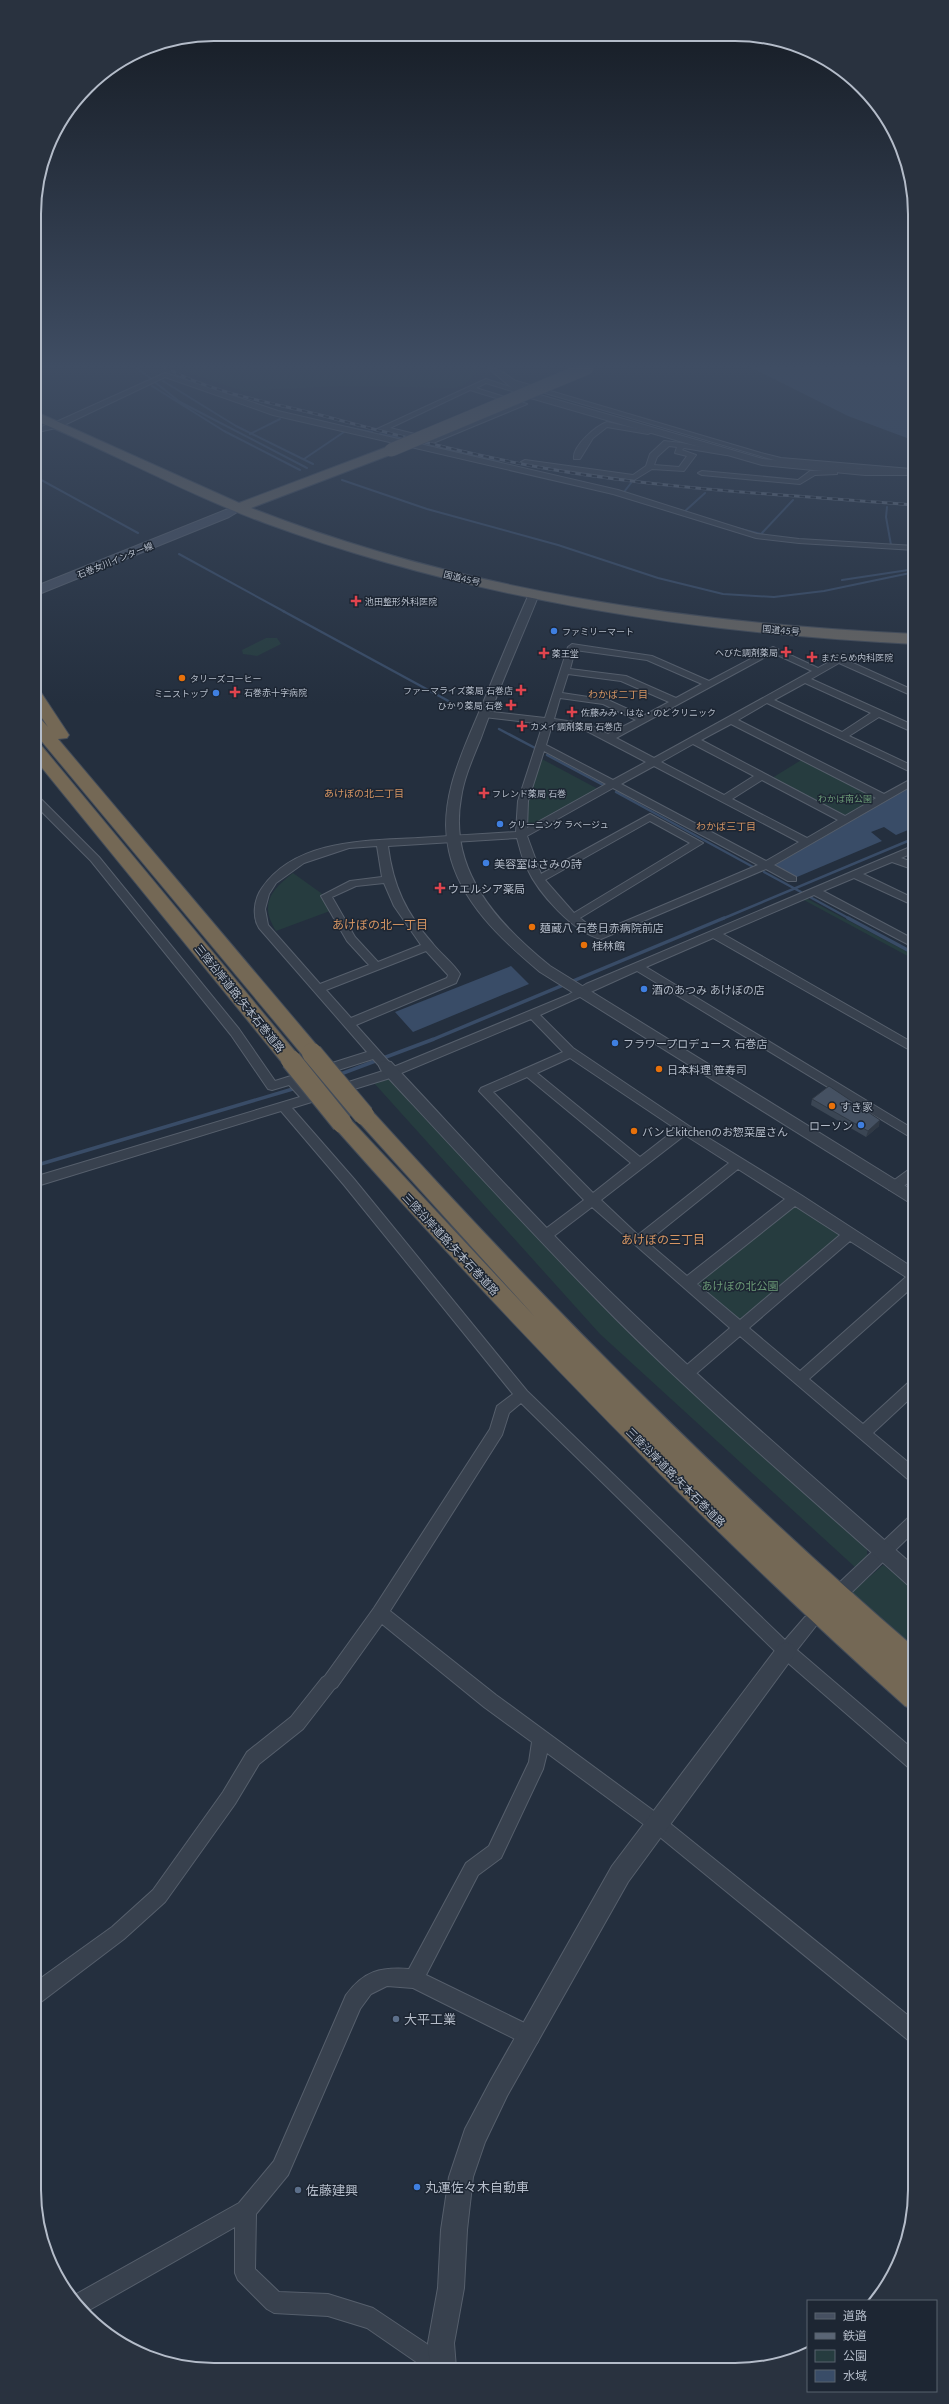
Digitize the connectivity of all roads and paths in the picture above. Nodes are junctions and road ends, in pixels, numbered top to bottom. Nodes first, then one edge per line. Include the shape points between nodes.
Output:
1 (177, 480) edge
2 (311, 480) edge
3 (565, 480) edge
4 (774, 480) edge
5 (803, 480) edge
6 (238, 508) junction
7 (908, 548) edge
8 (41, 583) edge
9 (41, 589) edge
10 (534, 594) junction
11 (908, 638) edge
12 (565, 670) junction
13 (818, 671) junction
14 (804, 679) junction
15 (709, 684) junction
16 (908, 691) edge
17 (557, 695) junction
18 (767, 700) junction
19 (676, 702) junction
20 (41, 705) edge
21 (878, 713) junction
22 (484, 714) junction
23 (643, 719) junction
24 (731, 720) junction
25 (549, 721) junction
26 (908, 727) edge
27 (41, 729) edge
28 (842, 736) junction
29 (609, 738) junction
30 (693, 740) junction
31 (541, 746) junction
32 (41, 756) edge
33 (654, 762) junction
34 (908, 768) edge
35 (41, 772) edge
36 (761, 776) junction
37 (614, 784) junction
38 (908, 784) edge
39 (884, 798) junction
40 (724, 799) junction
41 (41, 805) edge
42 (110, 811) junction
43 (846, 820) junction
44 (521, 835) junction
45 (453, 839) junction
46 (382, 842) junction
47 (807, 842) junction
48 (908, 851) edge
49 (892, 858) junction
50 (908, 864) edge
51 (765, 866) junction
52 (854, 874) junction
53 (388, 879) junction
54 (538, 879) junction
55 (792, 879) dead end
56 (146, 884) junction
57 (814, 891) junction
58 (908, 900) edge
59 (573, 918) junction
60 (714, 934) junction
61 (908, 941) edge
62 (428, 946) junction
63 (376, 966) junction
64 (638, 967) junction
65 (571, 986) junction
66 (319, 989) junction
67 (532, 1014) junction
68 (350, 1023) junction
69 (908, 1045) edge
70 (572, 1052) junction
71 (383, 1063) junction
72 (528, 1072) junction
73 (292, 1080) junction
74 (309, 1099) junction
75 (284, 1107) junction
76 (685, 1129) junction
77 (908, 1132) edge
78 (639, 1163) junction
79 (737, 1163) junction
80 (908, 1176) edge
81 (41, 1180) edge
82 (894, 1187) junction
83 (908, 1196) edge
84 (796, 1198) junction
85 (591, 1199) junction
86 (850, 1234) junction
87 (545, 1236) junction
88 (638, 1242) junction
89 (908, 1271) edge
90 (908, 1282) edge
91 (687, 1284) junction
92 (739, 1329) junction
93 (686, 1374) junction
94 (800, 1379) junction
95 (908, 1391) edge
96 (522, 1395) junction
97 (864, 1432) junction
98 (908, 1471) edge
99 (908, 1528) edge
100 (882, 1552) junction
101 (908, 1573) edge
102 (846, 1587) dead end
103 (380, 1613) junction
104 (811, 1622) dead end
105 (786, 1651) junction
106 (908, 1660) edge
107 (908, 1690) edge
108 (541, 1738) junction
109 (908, 1756) edge
110 (656, 1823) junction
111 (414, 1979) junction
112 (41, 1990) edge
113 (908, 2027) edge
114 (530, 2036) junction
115 (246, 2210) junction
116 (82, 2302) edge
117 (436, 2363) edge
118 (443, 2363) edge

1 - 6 highway, 国道45号
2 - 6 highway, bridge
3 - 7 street via 616,492 756,536
4 - 5 street
6 - 8 main road, 石巻女川インター線 via 218,512
6 - 9 main road, 石巻女川インター線 via 225,516
6 - 10 highway, 国道45号 via 361,551
10 - 11 highway, 国道45号 via 649,615 745,627
10 - 22 street
12 - 15 street via 572,647 649,658
12 - 17 street
12 - 19 street via 623,678
13 - 14 street
13 - 15 street via 772,650
13 - 16 street via 839,660
14 - 18 street
14 - 21 street
15 - 19 street
17 - 23 street via 605,702
17 - 25 street
18 - 24 street
18 - 28 street
19 - 23 street
20 - 42 highway
21 - 26 street
21 - 28 street
22 - 25 street
22 - 45 street via 457,789 452,814
23 - 29 street
24 - 30 street
24 - 39 street
25 - 29 street via 585,726
25 - 31 street
27 - 42 highway, 三陸沿岸道路;矢本石巻道路
28 - 34 street
29 - 33 street
30 - 33 street
30 - 36 street
31 - 37 street
31 - 44 street via 521,808
32 - 56 highway, 三陸沿岸道路;矢本石巻道路
33 - 37 street
33 - 40 street
35 - 56 highway
36 - 40 street
36 - 43 street
37 - 44 street
37 - 51 street
38 - 39 street
39 - 43 street
40 - 47 street
41 - 73 street via 95,859 236,1032 272,1086
42 - 106 highway, 三陸沿岸道路;矢本石巻道路, bridge via 364,1115 479,1243 759,1528
43 - 47 street
44 - 45 street
44 - 54 street via 525,852
45 - 46 street
45 - 65 street via 460,867 473,896 486,913 516,947
46 - 53 street
46 - 66 street via 332,849 284,870 262,893 258,903 263,926
47 - 51 street
48 - 49 street
49 - 50 street
49 - 52 street
51 - 55 street
51 - 59 street via 601,936 593,934
52 - 57 street
52 - 58 street
53 - 62 street via 404,913
53 - 63 street via 360,882 326,896 351,939
54 - 59 street via 559,906
54 - 59 street via 650,817 698,843
56 - 107 highway, 三陸沿岸道路;矢本石巻道路, bridge via 342,1123 470,1265 730,1530 830,1623
57 - 60 street
57 - 61 street
60 - 64 street
60 - 69 street
62 - 63 street
62 - 68 street via 454,974 452,980
63 - 66 street
64 - 65 street
64 - 77 street
65 - 67 street
65 - 82 street
66 - 68 street
67 - 70 street
67 - 71 street
68 - 71 street
70 - 72 street
70 - 76 street
71 - 73 street
71 - 74 street
71 - 87 street
72 - 78 street
72 - 85 street via 485,1091
73 - 74 street
74 - 75 street
75 - 81 street
75 - 96 street via 349,1182
76 - 78 street
76 - 79 street
78 - 85 street
79 - 84 street
79 - 88 street
80 - 82 street
82 - 83 street
84 - 86 street
84 - 91 street
85 - 87 street
85 - 88 street
86 - 89 street
86 - 92 street
87 - 93 street
88 - 91 street
90 - 94 street
91 - 92 street
92 - 93 street
92 - 94 street
93 - 100 street
94 - 97 street
95 - 97 street
96 - 103 street via 502,1410 497,1431
96 - 105 street
97 - 98 street
99 - 100 street
100 - 101 street
100 - 102 street
103 - 108 street via 490,1701
103 - 112 street via 331,1682 297,1723 253,1758 159,1896 118,1933
104 - 105 street
105 - 109 street
105 - 110 street
108 - 110 street
108 - 111 street via 537,1763 495,1852 472,1869
110 - 113 street
110 - 114 street via 620,1874
111 - 114 street
111 - 115 street via 386,1977 364,1987 353,2002 281,2168
114 - 118 street via 474,2138 461,2177 454,2230 451,2288 441,2343
115 - 116 street
115 - 117 street via 245,2273 274,2302 328,2305 373,2318

